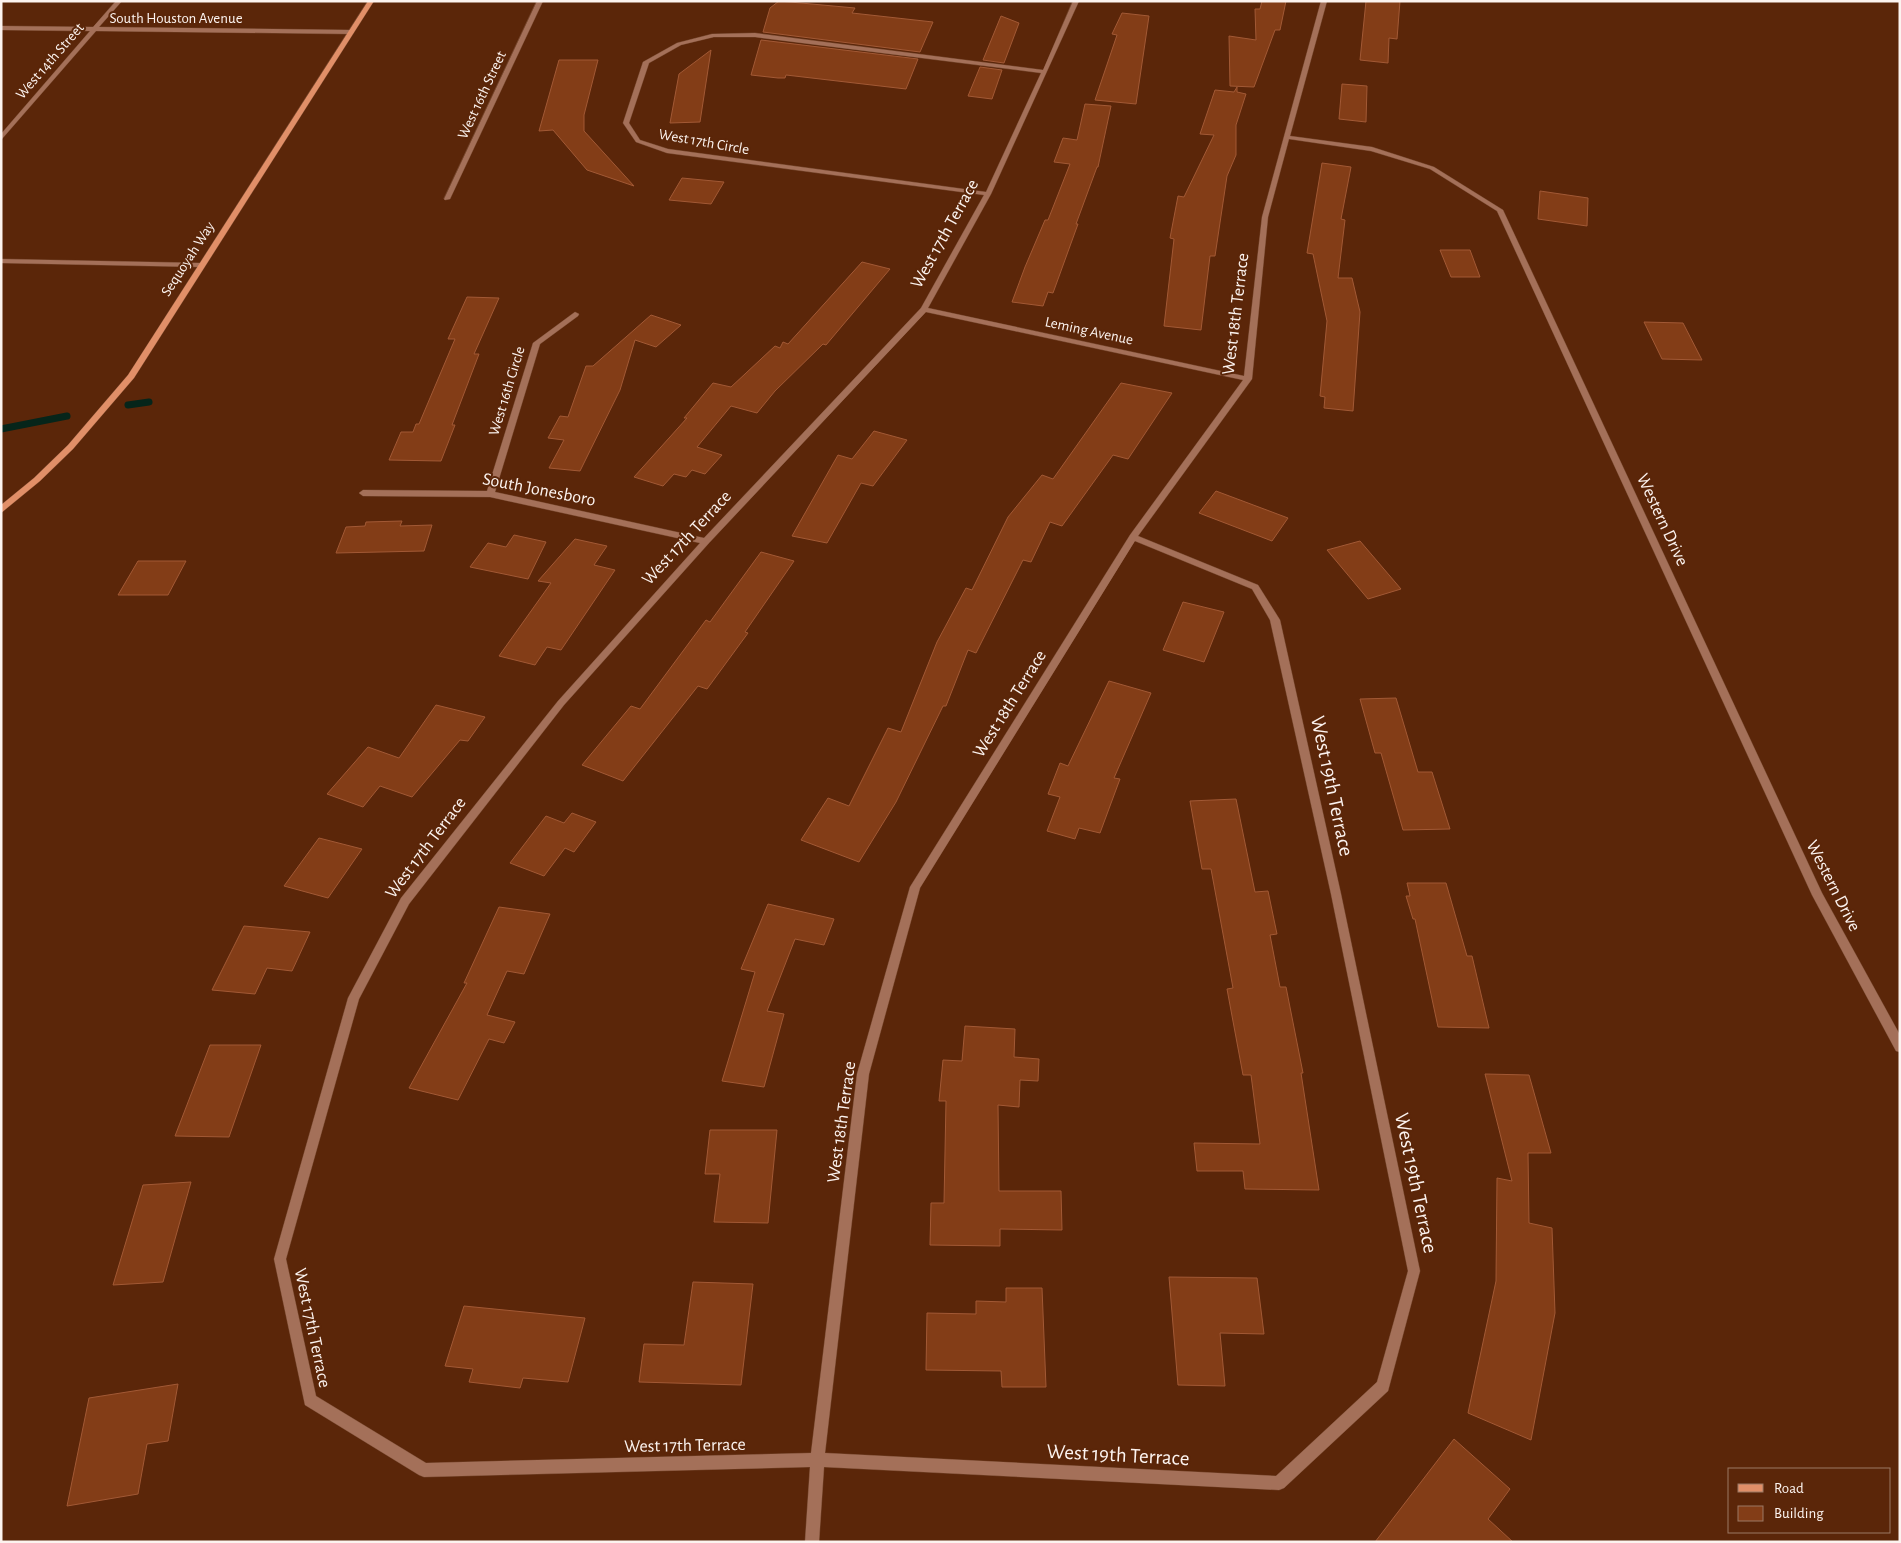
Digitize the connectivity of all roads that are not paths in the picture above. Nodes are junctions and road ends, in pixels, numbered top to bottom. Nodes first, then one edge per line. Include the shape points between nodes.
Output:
1 (119, 1) edge
2 (371, 1) edge
3 (540, 1) edge
4 (1076, 1) edge
5 (1324, 1) edge
6 (1, 28) edge
7 (93, 30) junction
8 (351, 32) junction
9 (1045, 72) junction
10 (1286, 137) junction
11 (1, 138) edge
12 (988, 194) junction
13 (447, 199) dead end
14 (1, 261) edge
15 (200, 265) junction
16 (924, 309) junction
17 (576, 314) dead end
18 (1248, 380) junction
19 (363, 493) dead end
20 (490, 494) junction
21 (3, 506) edge
22 (1133, 538) junction
23 (706, 542) junction
24 (1900, 1047) edge
25 (817, 1460) junction
26 (812, 1542) edge

1 - 7 street, West 14th Street
2 - 8 street, Sequoyah Way
3 - 13 street, West 16th Street
4 - 9 street, West 17th Terrace
5 - 10 street, West 18th Terrace
6 - 7 street, South Houston Avenue
7 - 8 street, South Houston Avenue
7 - 11 street, West 14th Street
8 - 15 street, Sequoyah Way
9 - 12 street, West 17th Terrace
9 - 12 street, West 17th Circle via 755,35 714,35 679,44 646,62 626,123 638,141 667,151
10 - 18 street, West 18th Terrace via 1265,217
10 - 24 street, Western Drive via 1372,149 1432,168 1500,210 1818,895
12 - 16 street, West 17th Terrace
14 - 15 street
15 - 21 street, Sequoyah Way via 131,376 102,413 56,462
16 - 18 street, Leming Avenue
16 - 23 street, West 17th Terrace
17 - 20 street, West 16th Circle via 537,343
18 - 22 street, West 18th Terrace
19 - 20 street, South Jonesboro
20 - 23 street, South Jonesboro
22 - 25 street, West 18th Terrace via 915,887 862,1074
22 - 25 street, West 19th Terrace via 1254,587 1275,620 1414,1271 1383,1386 1279,1483
23 - 25 street, West 17th Terrace via 561,703 405,901 354,998 280,1259 310,1400 424,1470
25 - 26 street, West 18th Terrace

